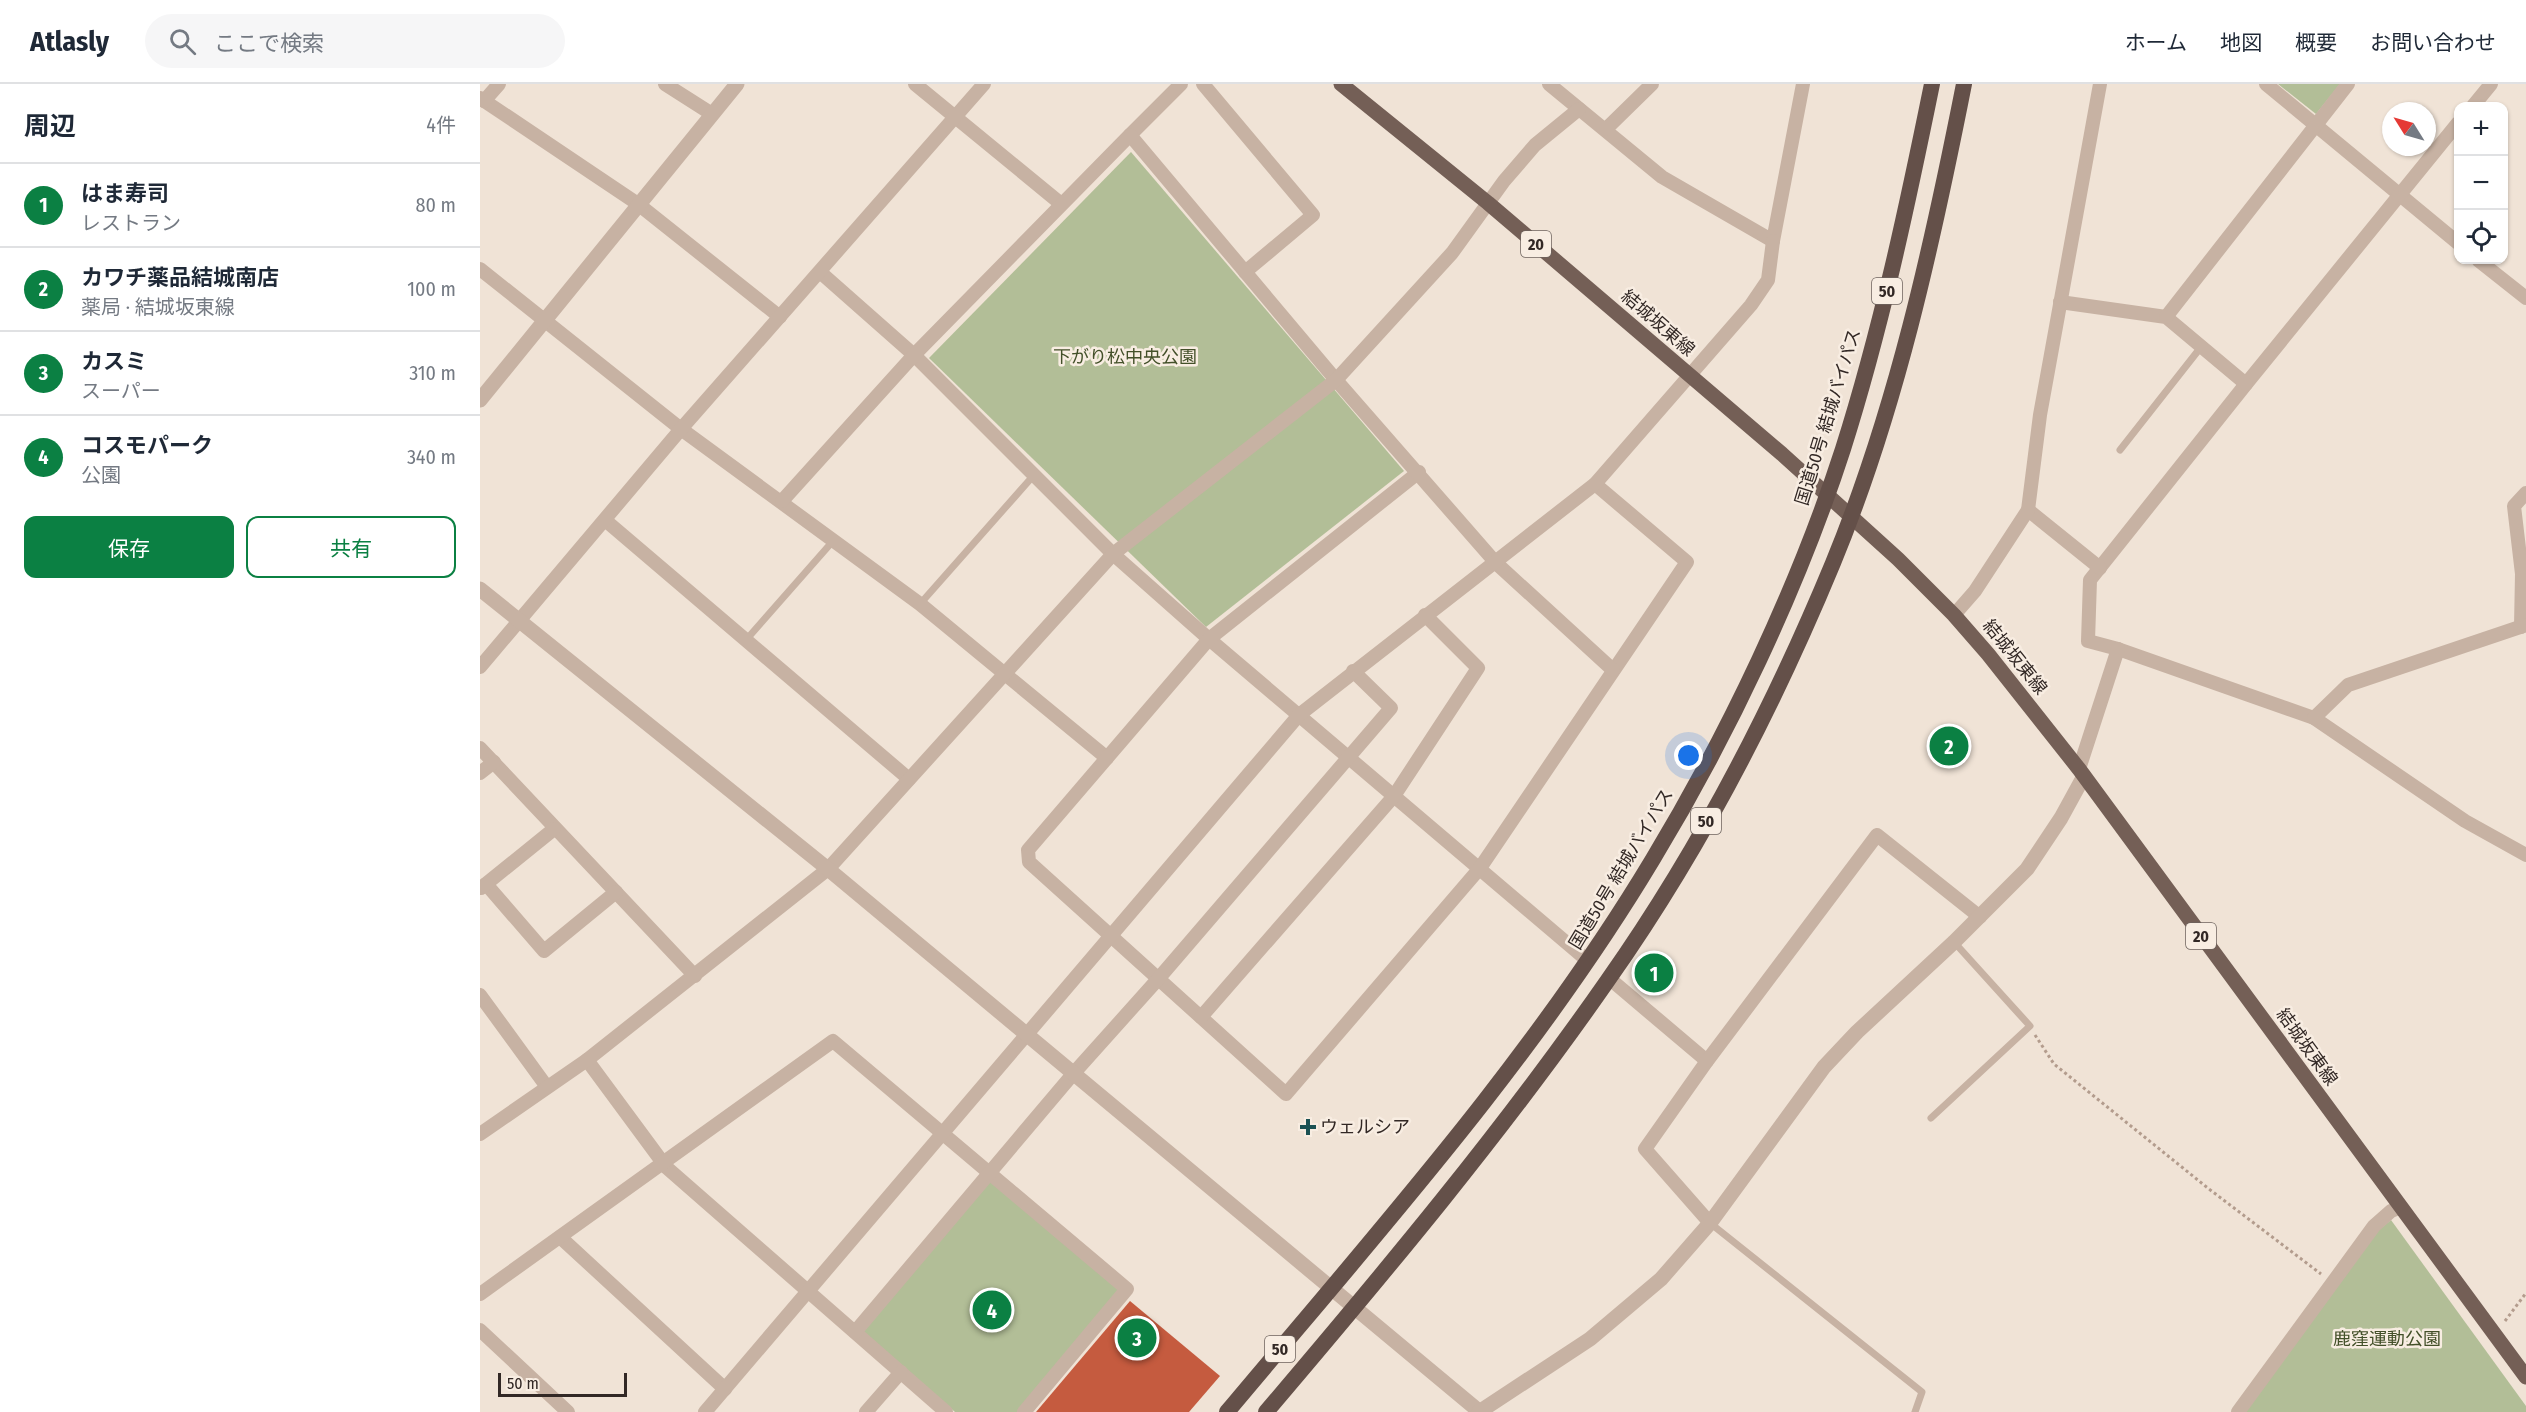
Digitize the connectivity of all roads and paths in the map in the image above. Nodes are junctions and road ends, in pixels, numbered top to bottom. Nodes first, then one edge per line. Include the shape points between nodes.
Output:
1 (499, 84) edge
2 (664, 84) edge
3 (737, 84) edge
4 (915, 84) edge
5 (984, 84) edge
6 (1181, 84) edge
7 (1203, 84) edge
8 (1341, 84) edge
9 (1549, 84) edge
10 (1652, 84) edge
11 (1803, 84) edge
12 (1932, 84) edge
13 (1964, 84) edge
14 (2100, 84) edge
15 (2266, 84) edge
16 (2348, 84) edge
17 (2491, 84) edge
18 (482, 99) edge
19 (2476, 102) edge
20 (1579, 109) junction
21 (712, 114) junction
22 (956, 118) junction
23 (2314, 124) junction
24 (2454, 128) edge
25 (1606, 129) junction
26 (1130, 135) junction
27 (2399, 195) junction
28 (1060, 203) junction
29 (1488, 203) junction
30 (638, 204) junction
31 (2454, 240) edge
32 (1773, 241) junction
33 (2483, 264) edge
34 (480, 269) edge
35 (820, 272) junction
36 (1245, 272) junction
37 (2526, 298) edge
38 (2060, 302) junction
39 (780, 317) junction
40 (2166, 317) junction
41 (545, 320) junction
42 (2201, 347) junction
43 (914, 355) junction
44 (1689, 375) junction
45 (1336, 380) junction
46 (2246, 384) junction
47 (480, 400) edge
48 (681, 429) junction
49 (2120, 450) dead end
50 (1419, 472) junction
51 (1034, 475) junction
52 (1595, 484) junction
53 (2526, 493) edge
54 (1827, 494) junction
55 (782, 501) junction
56 (2028, 510) junction
57 (1851, 515) junction
58 (604, 520) junction
59 (834, 540) junction
60 (1113, 554) junction
61 (1496, 563) junction
62 (2100, 568) junction
63 (480, 589) edge
64 (920, 604) junction
65 (1425, 615) junction
66 (1954, 615) junction
67 (520, 622) junction
68 (2524, 626) edge
69 (1209, 639) junction
70 (746, 640) junction
71 (2118, 649) junction
72 (480, 667) edge
73 (1613, 670) junction
74 (1353, 671) junction
75 (1005, 674) junction
76 (1299, 715) junction
77 (2314, 718) junction
78 (480, 748) edge
79 (1348, 756) junction
80 (1107, 758) junction
81 (494, 762) junction
82 (2081, 772) junction
83 (480, 773) edge
84 (909, 779) junction
85 (1394, 796) junction
86 (554, 829) junction
87 (2526, 855) edge
88 (1480, 868) junction
89 (828, 869) junction
90 (483, 886) edge
91 (616, 891) junction
92 (1980, 917) junction
93 (1113, 937) junction
94 (1954, 942) junction
95 (1588, 961) junction
96 (695, 975) junction
97 (1159, 978) junction
98 (1610, 979) junction
99 (480, 995) edge
100 (1201, 1017) junction
101 (2030, 1026) junction
102 (1028, 1036) junction
103 (587, 1060) junction
104 (1707, 1061) junction
105 (1073, 1074) junction
106 (547, 1087) junction
107 (1931, 1118) dead end
108 (480, 1134) edge
109 (943, 1134) junction
110 (664, 1164) junction
111 (990, 1173) junction
112 (2401, 1207) junction
113 (1710, 1223) junction
114 (560, 1237) junction
115 (2332, 1283) junction
116 (1332, 1286) junction
117 (809, 1291) junction
118 (2526, 1293) edge
119 (480, 1294) edge
120 (1356, 1306) junction
121 (480, 1330) edge
122 (855, 1332) junction
123 (2495, 1335) junction
124 (901, 1372) junction
125 (2526, 1377) edge
126 (725, 1389) junction
127 (568, 1412) edge
128 (705, 1412) edge
129 (866, 1412) edge
130 (946, 1412) edge
131 (1024, 1412) edge
132 (1227, 1412) edge
133 (1266, 1412) edge
134 (1480, 1412) edge
135 (1915, 1412) edge
136 (2238, 1412) edge

1 - 18 street
2 - 21 street
3 - 21 street
4 - 22 street
5 - 22 street
6 - 26 street
7 - 36 street via 1313,214
8 - 29 main road, 結城坂東線 / 20
9 - 20 street
10 - 25 street
11 - 32 street
12 - 54 highway, 国道50号 結城バイパス / 50 via 1896,259
13 - 57 highway, 50 via 1943,191 1898,372
14 - 38 street
15 - 23 street
16 - 23 street
17 - 19 street
18 - 30 street
20 - 25 street
20 - 29 street via 1534,145
21 - 30 street
22 - 28 street
22 - 35 street
23 - 27 street
23 - 40 street
24 - 27 street
25 - 32 street via 1662,177
26 - 28 street
26 - 36 street
27 - 31 street
27 - 46 street
28 - 43 street
29 - 44 main road, 結城坂東線 / 20
29 - 45 street via 1452,253
30 - 39 street
30 - 41 street
32 - 44 street via 1768,280
33 - 37 street
34 - 41 street
35 - 39 street
35 - 43 street
36 - 45 street
38 - 40 street
38 - 56 street
39 - 48 street
40 - 42 street
41 - 47 street
41 - 48 street
42 - 46 street
42 - 49 lane
43 - 51 street
43 - 55 street
44 - 52 street
44 - 54 main road, 結城坂東線 / 20
45 - 50 street
45 - 60 street
46 - 62 street
48 - 55 street
48 - 58 street
50 - 61 street
50 - 69 street
51 - 60 street
51 - 64 lane
52 - 61 street
52 - 73 street via 1687,562
53 - 68 street via 2514,506
54 - 57 main road, 結城坂東線 / 20
54 - 95 highway, 国道50号 結城バイパス / 50 via 1774,625 1715,749 1653,859
55 - 59 street
56 - 62 street
56 - 66 street via 1975,591
57 - 66 main road, 結城坂東線 / 20
57 - 98 highway, 50 via 1798,642 1740,762 1676,876
58 - 67 street
58 - 70 street
59 - 64 street
59 - 70 lane
60 - 69 street
60 - 75 street
61 - 65 street
61 - 73 street
62 - 71 street via 2090,580 2088,641
63 - 67 street
64 - 75 street
65 - 74 street
65 - 85 street via 1478,668
66 - 82 main road, 結城坂東線 / 20
67 - 72 street
67 - 89 street
68 - 77 street via 2348,685
69 - 76 street
69 - 80 street
70 - 84 street
71 - 77 street
71 - 82 street
73 - 88 street
74 - 76 street
74 - 79 street via 1391,708
75 - 80 street
75 - 84 street
76 - 79 street
76 - 93 street
77 - 87 street via 2465,821
78 - 81 street
79 - 85 street
79 - 97 street
80 - 93 street via 1028,850 1029,862
81 - 83 street
81 - 86 street
82 - 92 street via 2061,818 2027,869
82 - 112 main road, 結城坂東線 / 20
84 - 89 street
85 - 88 street
85 - 100 street
86 - 90 street
86 - 91 street
88 - 95 street
88 - 100 street via 1286,1094
89 - 96 street
89 - 102 street
90 - 91 street via 544,951
91 - 96 street
92 - 94 street
92 - 104 street via 1877,835
93 - 97 street
93 - 102 street
94 - 101 lane
94 - 113 street via 1824,1068
95 - 116 highway, 国道50号 結城バイパス / 50 via 1480,1106
96 - 103 street
97 - 100 street
97 - 105 street
98 - 104 street
98 - 120 highway, 50 via 1518,1103
99 - 106 street
101 - 107 lane
101 - 115 path via 2054,1064 2209,1190
102 - 105 street
102 - 109 street
103 - 106 street
103 - 110 street
104 - 113 street via 1645,1149
105 - 111 street
105 - 116 street
106 - 108 street
109 - 110 street via 833,1041
109 - 111 street
109 - 117 street
110 - 114 street
110 - 117 street
111 - 122 street
111 - 131 street via 1127,1289
112 - 115 street via 2374,1226
112 - 123 main road, 結城坂東線 / 20
113 - 134 street via 1661,1279 1617,1316
113 - 135 lane via 1922,1392
114 - 119 street
114 - 126 street
115 - 136 street
116 - 120 street
116 - 132 highway, 国道50号 結城バイパス / 50
117 - 122 street
117 - 126 street
118 - 123 path
120 - 133 highway, 50
120 - 134 street
121 - 127 street
122 - 124 street
123 - 125 main road, 結城坂東線 / 20
124 - 129 street
124 - 130 street
126 - 128 street

